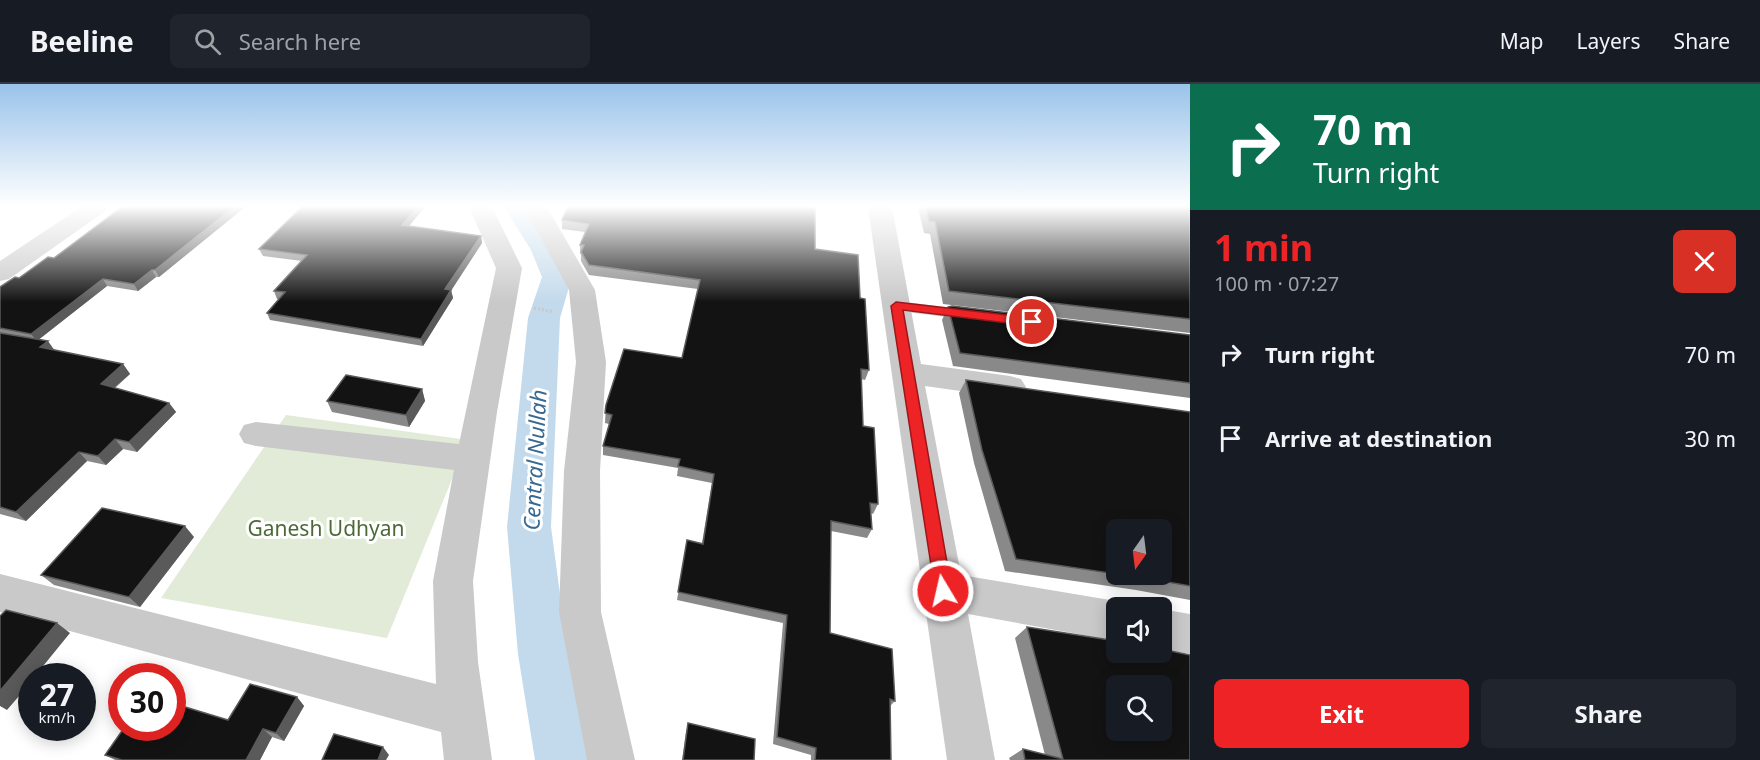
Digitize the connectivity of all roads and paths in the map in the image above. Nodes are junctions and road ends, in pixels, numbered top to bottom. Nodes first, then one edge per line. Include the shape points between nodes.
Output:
1 (48, 239) edge
2 (495, 239) edge
3 (553, 239) edge
4 (885, 239) edge
5 (3, 268) edge
6 (896, 306) junction
7 (531, 308) dead end
8 (563, 313) dead end
9 (989, 317) edge
10 (908, 373) junction
11 (1037, 391) edge
12 (256, 434) dead end
13 (473, 459) junction
14 (943, 591) junction
15 (0, 593) edge
16 (1106, 619) edge
17 (1172, 631) edge
18 (1190, 634) edge
19 (462, 714) junction
20 (468, 760) edge
21 (611, 760) edge
22 (971, 760) edge

1 - 5 street
2 - 13 street via 509,268
3 - 21 street via 582,290 591,362 582,471 580,612
4 - 6 street
6 - 9 lane
6 - 10 street
7 - 8 path
10 - 11 street
10 - 14 street
12 - 13 street
13 - 19 street via 453,581
14 - 16 street
14 - 22 street
15 - 19 street
17 - 18 street
19 - 20 street

